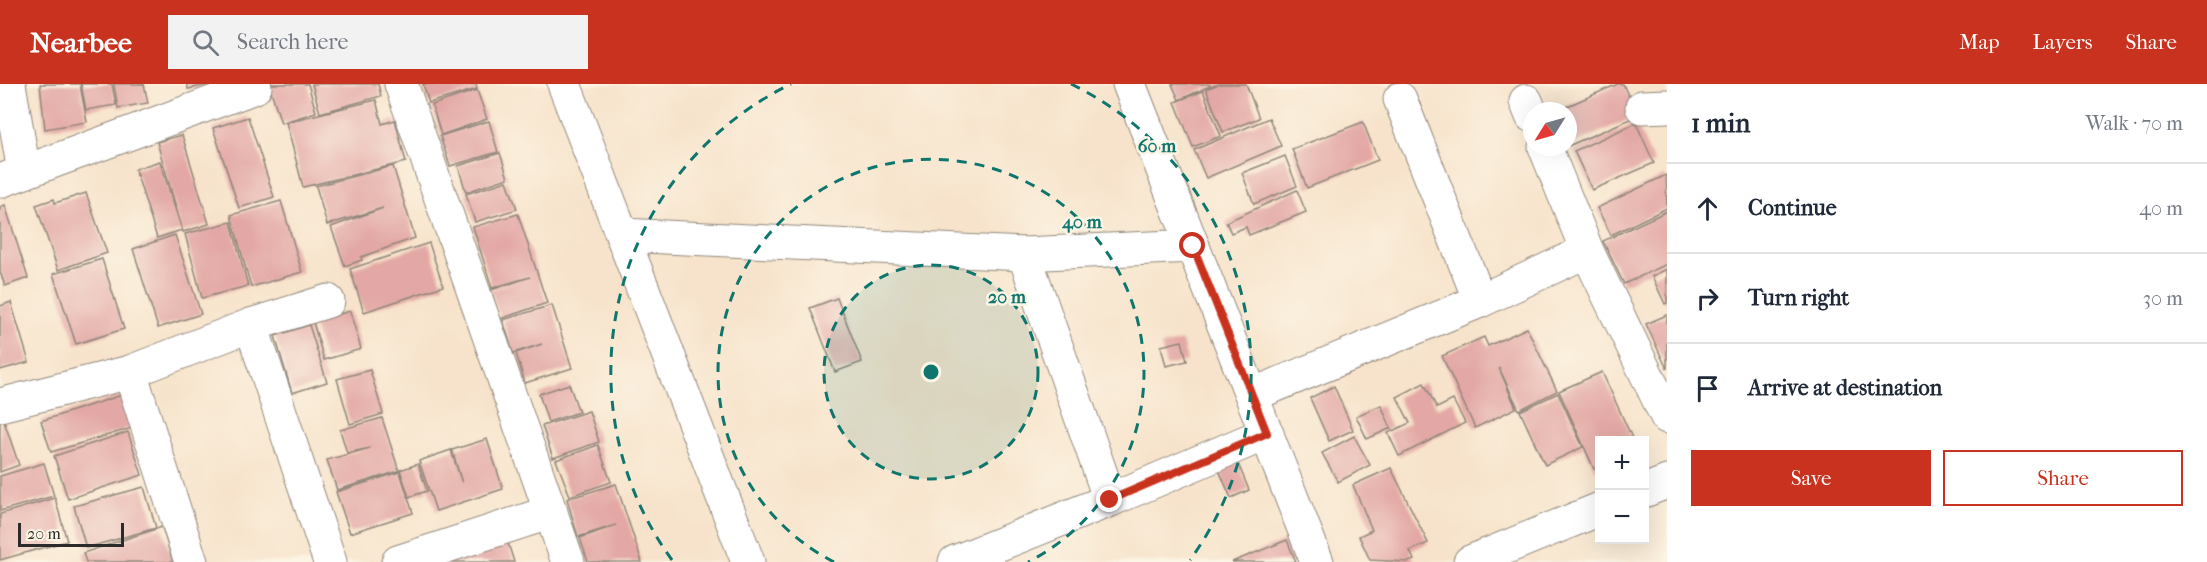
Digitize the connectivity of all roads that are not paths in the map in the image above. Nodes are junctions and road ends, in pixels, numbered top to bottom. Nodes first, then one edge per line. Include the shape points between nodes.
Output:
1 (9, 84) edge
2 (254, 84) edge
3 (401, 84) edge
4 (564, 84) edge
5 (1129, 84) edge
6 (1400, 99) dead end
7 (1549, 156) edge
8 (12, 176) edge
9 (622, 235) junction
10 (1193, 246) junction
11 (1587, 251) junction
12 (1024, 254) junction
13 (1480, 301) junction
14 (328, 302) dead end
15 (251, 326) junction
16 (130, 372) junction
17 (1252, 395) junction
18 (0, 405) edge
19 (1667, 417) edge
20 (1267, 433) junction
21 (1667, 482) edge
22 (1647, 490) edge
23 (1110, 500) junction
24 (1595, 511) edge
25 (551, 512) junction
26 (191, 562) edge
27 (330, 562) edge
28 (398, 562) edge
29 (568, 562) edge
30 (748, 562) edge
31 (956, 562) edge
32 (1317, 562) edge
33 (1470, 562) edge

1 - 8 street
2 - 8 street via 255,87
3 - 25 street
4 - 9 street
5 - 10 street
6 - 13 street
7 - 11 street
9 - 12 street
9 - 30 street
10 - 12 street
10 - 17 street
11 - 13 street
11 - 19 street
12 - 23 street
13 - 17 street
14 - 15 street
15 - 16 street
15 - 27 street
16 - 18 street
16 - 26 street
17 - 20 street
20 - 23 street
20 - 32 street
21 - 22 street
23 - 31 street
24 - 33 street
25 - 28 street
25 - 29 street

